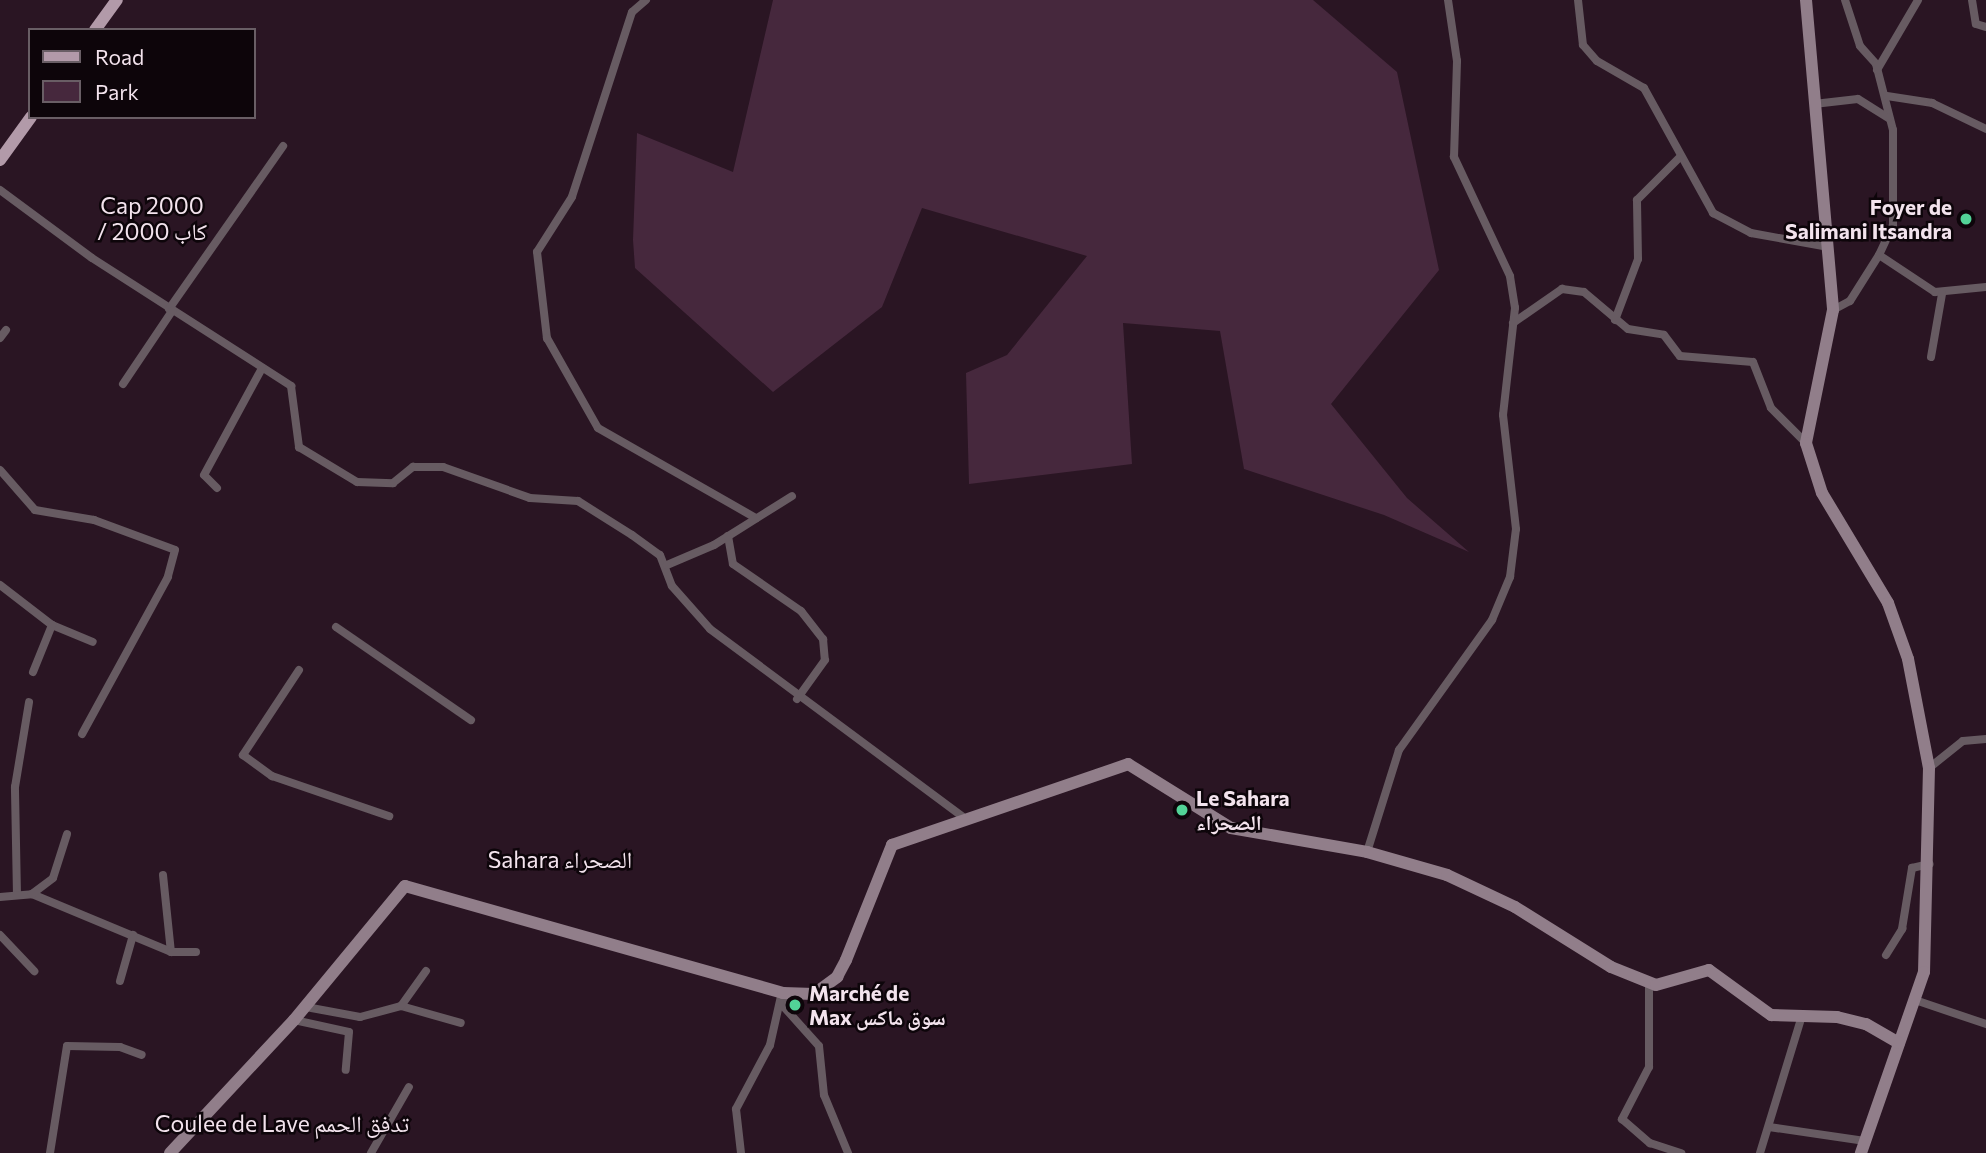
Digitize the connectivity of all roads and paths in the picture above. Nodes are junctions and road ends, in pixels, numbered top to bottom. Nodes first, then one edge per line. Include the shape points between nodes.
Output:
1 (117, 0) edge
2 (646, 0) edge
3 (1448, 0) edge
4 (1578, 0) edge
5 (1806, 0) edge
6 (1845, 0) edge
7 (1918, 0) edge
8 (1972, 0) edge
9 (1986, 27) edge
10 (96, 28) edge
11 (1877, 70) junction
12 (1887, 96) junction
13 (1814, 104) junction
14 (1888, 118) junction
15 (30, 119) edge
16 (1986, 129) edge
17 (283, 146) dead end
18 (1679, 158) junction
19 (0, 160) edge
20 (0, 190) edge
21 (1829, 247) junction
22 (1879, 255) junction
23 (1986, 288) edge
24 (1942, 294) junction
25 (171, 310) junction
26 (1833, 310) junction
27 (1615, 320) junction
28 (1513, 323) junction
29 (6, 330) dead end
30 (0, 338) edge
31 (1931, 357) dead end
32 (262, 368) junction
33 (123, 384) dead end
34 (1806, 443) junction
35 (0, 470) edge
36 (217, 488) dead end
37 (792, 496) dead end
38 (756, 518) junction
39 (728, 536) junction
40 (667, 565) junction
41 (0, 585) edge
42 (51, 625) junction
43 (336, 627) dead end
44 (93, 642) dead end
45 (299, 670) dead end
46 (33, 671) dead end
47 (797, 699) junction
48 (29, 702) dead end
49 (471, 720) dead end
50 (82, 734) dead end
51 (1986, 740) edge
52 (1929, 768) junction
53 (389, 816) dead end
54 (962, 816) junction
55 (67, 834) dead end
56 (1367, 852) junction
57 (1930, 864) junction
58 (163, 875) dead end
59 (32, 894) junction
60 (17, 895) junction
61 (0, 897) edge
62 (0, 935) edge
63 (133, 935) junction
64 (171, 951) junction
65 (196, 952) dead end
66 (1886, 955) dead end
67 (34, 971) dead end
68 (426, 971) dead end
69 (120, 981) dead end
70 (1648, 982) junction
71 (783, 993) junction
72 (1915, 1000) junction
73 (401, 1006) junction
74 (306, 1007) junction
75 (1801, 1019) junction
76 (294, 1020) junction
77 (461, 1023) dead end
78 (1986, 1024) edge
79 (1899, 1043) junction
80 (142, 1055) dead end
81 (346, 1069) dead end
82 (409, 1087) dead end
83 (1769, 1127) junction
84 (1863, 1147) edge
85 (172, 1152) edge
86 (50, 1153) edge
87 (371, 1153) edge
88 (741, 1153) edge
89 (848, 1153) edge
90 (1681, 1153) edge
91 (1760, 1153) edge

1 - 10 main road
2 - 38 street via 632,12 572,197 537,252 546,331 598,428
3 - 28 street via 1457,61 1454,157 1510,276
4 - 18 street via 1583,45 1597,61 1644,88
5 - 13 main road
6 - 11 street via 1860,46
7 - 11 street
8 - 9 street via 1976,24
11 - 12 street
12 - 14 street
12 - 16 street via 1932,103
13 - 14 street via 1858,99
13 - 21 main road
14 - 22 street via 1895,204
15 - 19 main road
17 - 25 street
18 - 21 street via 1713,213 1751,233
18 - 27 street via 1637,200 1641,231 1633,282
20 - 25 street
21 - 26 main road
22 - 24 street via 1915,283
22 - 26 street via 1850,301
23 - 24 street
24 - 31 street
25 - 32 street
25 - 33 street
26 - 34 main road
27 - 28 street via 1584,292 1562,289
27 - 34 street via 1642,334 1664,335 1680,356 1693,361 1753,362 1770,408
28 - 56 street via 1503,415 1517,528 1510,577 1492,620 1399,750
29 - 30 street
32 - 36 street via 204,475
32 - 40 street via 296,391 299,447 357,482 393,483 413,467 443,467 530,498 578,501
34 - 52 main road via 1822,493 1888,603 1908,659
35 - 50 street via 35,510 94,520 175,550 168,577
37 - 38 street
38 - 39 street
39 - 40 street
39 - 47 street via 733,564 801,611 823,639 825,660
40 - 47 street via 672,586 710,629
41 - 42 street
42 - 44 street
42 - 46 street
43 - 49 street
45 - 53 street via 243,755 272,776
47 - 54 street
48 - 60 street via 15,787
51 - 52 street via 1963,741
52 - 57 main road
54 - 56 main road via 1128,764 1231,828
54 - 71 main road via 892,845 837,977 814,994
55 - 59 street via 58,870
56 - 70 main road via 1480,888 1611,967
57 - 66 street via 1912,868 1902,929
57 - 72 main road via 1926,957
58 - 64 street
59 - 60 street
59 - 63 street
60 - 61 street
62 - 67 street
63 - 64 street
63 - 69 street
64 - 65 street
68 - 73 street
70 - 75 main road via 1672,982 1709,970 1771,1015
70 - 90 street via 1649,1067 1622,1119 1650,1143
71 - 74 main road via 415,886 396,892
71 - 88 street via 770,1045 736,1109
71 - 89 street via 784,1007 818,1046 824,1095
72 - 78 street
72 - 79 main road
73 - 74 street via 360,1017
73 - 77 street
74 - 76 main road
75 - 79 main road via 1866,1024
75 - 83 street
76 - 81 street via 349,1032
76 - 85 main road
79 - 84 main road
80 - 86 street via 69,1044
82 - 87 street
83 - 84 street
83 - 91 street

